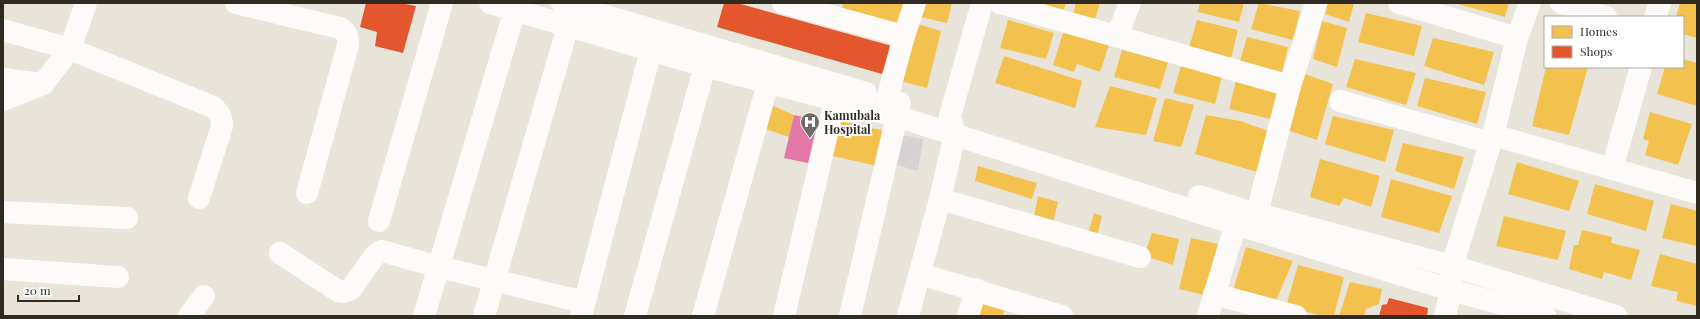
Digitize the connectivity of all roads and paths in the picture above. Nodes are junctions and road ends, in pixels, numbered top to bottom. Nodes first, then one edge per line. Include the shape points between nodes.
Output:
1 (86, 3) edge
2 (236, 3) edge
3 (442, 3) edge
4 (490, 3) edge
5 (783, 3) edge
6 (915, 3) edge
7 (982, 3) edge
8 (1000, 3) edge
9 (1130, 3) edge
10 (1399, 3) edge
11 (1530, 3) edge
12 (1561, 3) edge
13 (1660, 3) edge
14 (1310, 4) edge
15 (516, 7) edge
16 (577, 13) edge
17 (1603, 16) edge
18 (1655, 16) edge
19 (3, 30) edge
20 (904, 36) junction
21 (1117, 36) junction
22 (1518, 38) junction
23 (70, 49) junction
24 (651, 50) junction
25 (705, 66) junction
26 (1641, 68) edge
27 (3, 79) edge
28 (768, 83) junction
29 (43, 84) junction
30 (1290, 86) junction
31 (3, 100) edge
32 (835, 100) junction
33 (1340, 101) dead end
34 (894, 106) junction
35 (953, 125) junction
36 (1492, 139) junction
37 (1612, 169) junction
38 (307, 193) dead end
39 (1697, 193) edge
40 (199, 198) dead end
41 (940, 199) junction
42 (3, 212) edge
43 (1244, 215) junction
44 (127, 218) dead end
45 (379, 221) dead end
46 (280, 253) dead end
47 (1140, 257) dead end
48 (1452, 266) junction
49 (439, 267) junction
50 (3, 269) edge
51 (920, 274) junction
52 (118, 276) dead end
53 (495, 279) junction
54 (976, 289) junction
55 (1451, 290) junction
56 (1214, 294) junction
57 (204, 296) dead end
58 (582, 309) edge
59 (1051, 314) edge
60 (190, 316) edge
61 (424, 316) edge
62 (484, 316) edge
63 (635, 316) edge
64 (703, 316) edge
65 (784, 316) edge
66 (850, 316) edge
67 (908, 316) edge
68 (968, 316) edge
69 (1208, 316) edge
70 (1296, 316) edge
71 (1446, 316) edge
72 (1545, 316) edge
73 (1616, 316) edge

1 - 23 street
2 - 38 street via 340,28 348,37 348,45
3 - 45 street
4 - 15 street
5 - 20 street
6 - 20 street
7 - 35 street
8 - 21 street
9 - 21 street
10 - 22 street
11 - 22 street
12 - 17 street
13 - 18 street
14 - 30 street
15 - 16 street
15 - 49 street
16 - 24 street
16 - 34 street via 848,89
16 - 53 street
19 - 23 street
20 - 34 street
21 - 30 street
22 - 36 street
23 - 29 street
23 - 40 street via 218,112 222,118 222,126
24 - 25 street
24 - 58 street
25 - 28 street
25 - 63 street
26 - 37 street
27 - 29 street
28 - 32 street
28 - 64 street
29 - 31 street
30 - 43 street
32 - 34 street
32 - 65 street
33 - 36 street
34 - 35 street
34 - 66 street
35 - 41 street
35 - 43 street
36 - 37 street
36 - 48 street
37 - 39 street
41 - 47 street
41 - 51 street
42 - 44 street
43 - 48 street
43 - 55 street
43 - 56 street
46 - 49 street via 338,291 344,292 351,289 375,255 382,251
48 - 55 street
48 - 73 street
49 - 53 street
49 - 61 street
50 - 52 street
51 - 54 street
51 - 67 street
53 - 58 street
53 - 62 street
54 - 59 street
54 - 68 street
55 - 71 street
55 - 72 street
56 - 69 street
56 - 70 street
57 - 60 street

